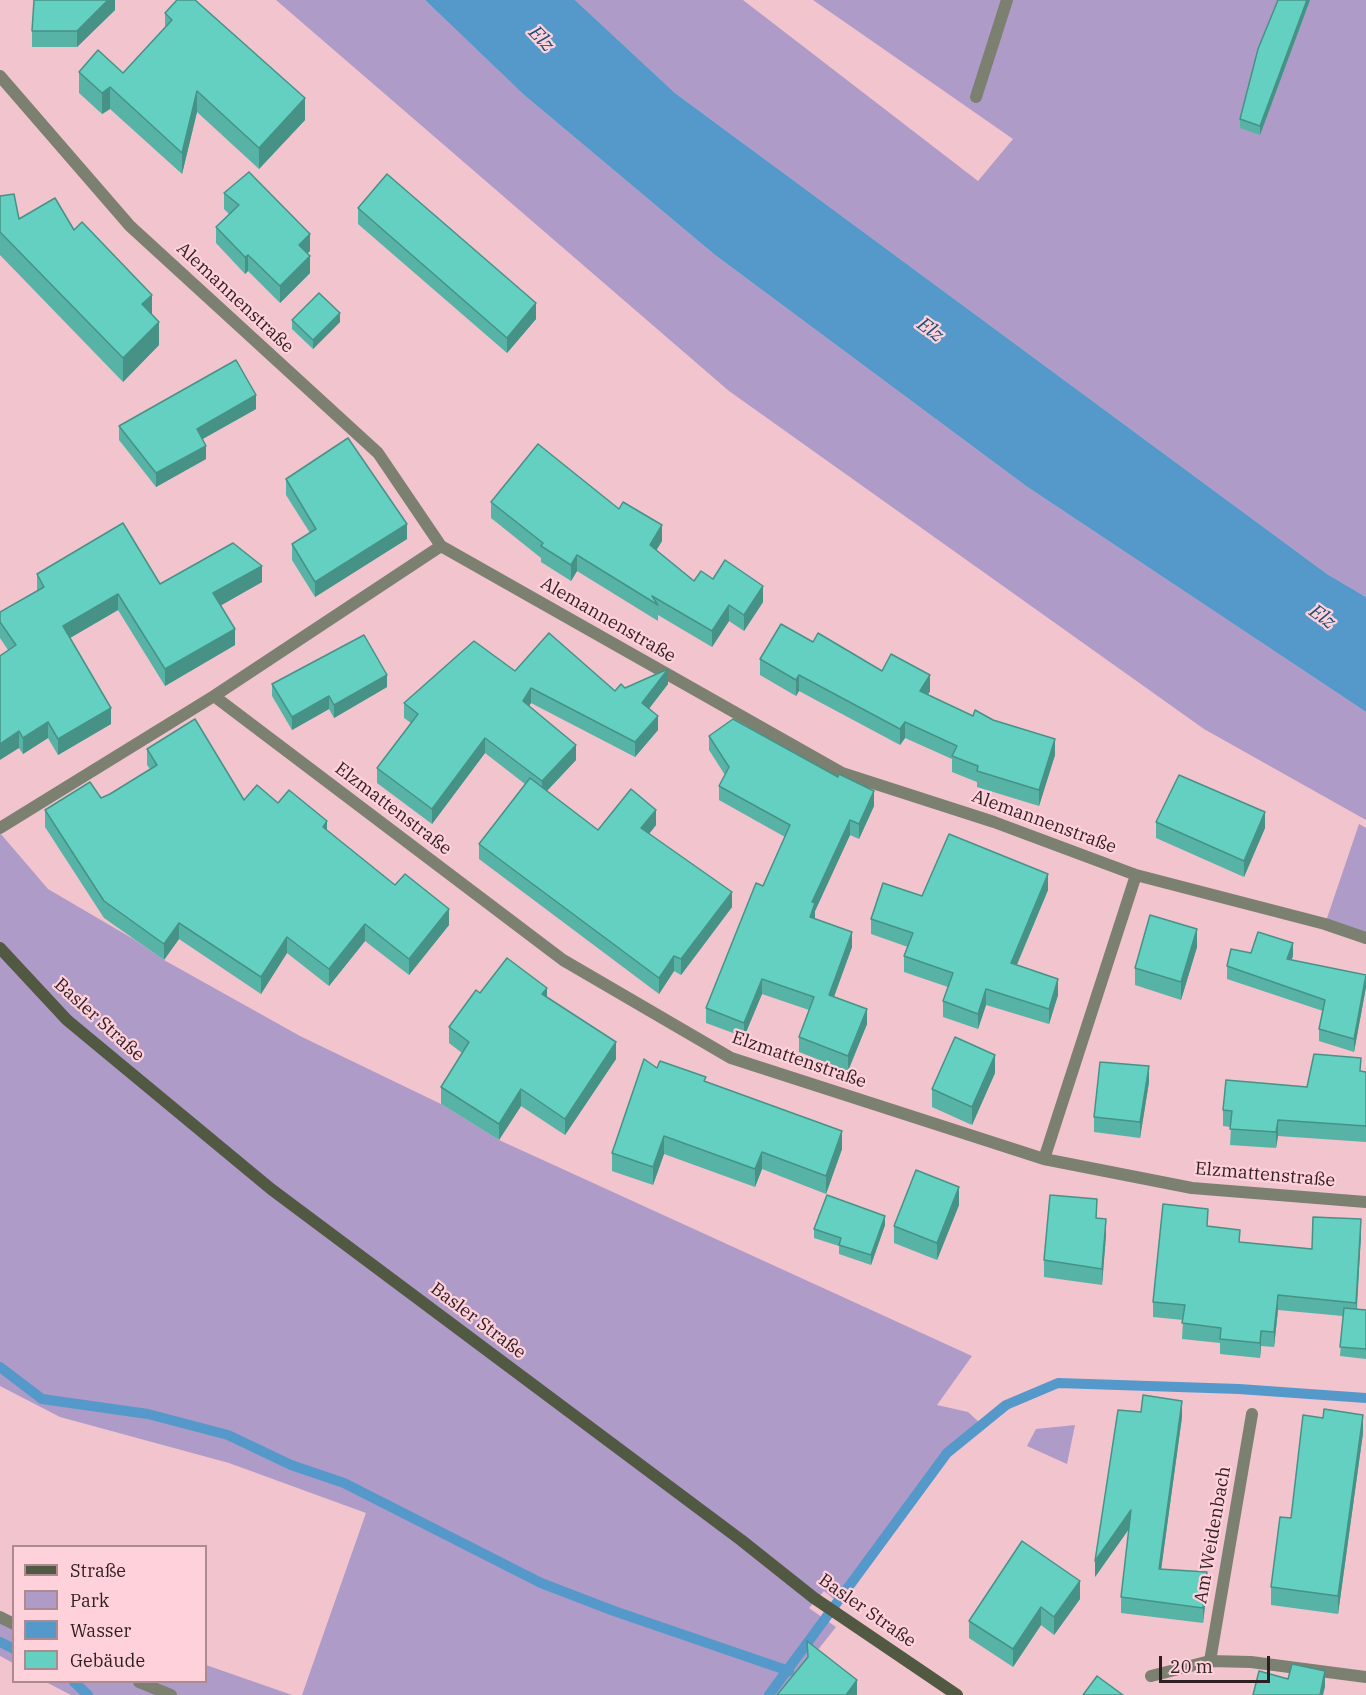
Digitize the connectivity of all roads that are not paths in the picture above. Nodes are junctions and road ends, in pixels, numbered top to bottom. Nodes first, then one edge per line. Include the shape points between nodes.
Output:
1 (1007, 0) edge
2 (0, 76) edge
3 (976, 97) dead end
4 (441, 546) junction
5 (214, 696) junction
6 (0, 828) edge
7 (1136, 875) junction
8 (1366, 938) edge
9 (0, 948) edge
10 (1044, 1159) junction
11 (1366, 1202) edge
12 (1252, 1414) dead end
13 (1210, 1661) junction
14 (1151, 1676) dead end
15 (1366, 1677) edge
16 (141, 1683) edge
17 (171, 1695) edge
18 (957, 1695) edge

1 - 3 street
2 - 4 street, Alemannenstraße via 130,226 378,453
4 - 5 street
4 - 7 street, Alemannenstraße via 842,774 994,822
5 - 6 street
5 - 10 street, Elzmattenstraße via 563,960 731,1058
7 - 8 street, Alemannenstraße
7 - 10 street
9 - 18 street, Basler Straße via 67,1020 271,1189 741,1539 814,1598
10 - 11 street, Elzmattenstraße via 1192,1188
12 - 13 street, Am Weidenbach
13 - 14 street
13 - 15 street via 1251,1662
16 - 17 street

